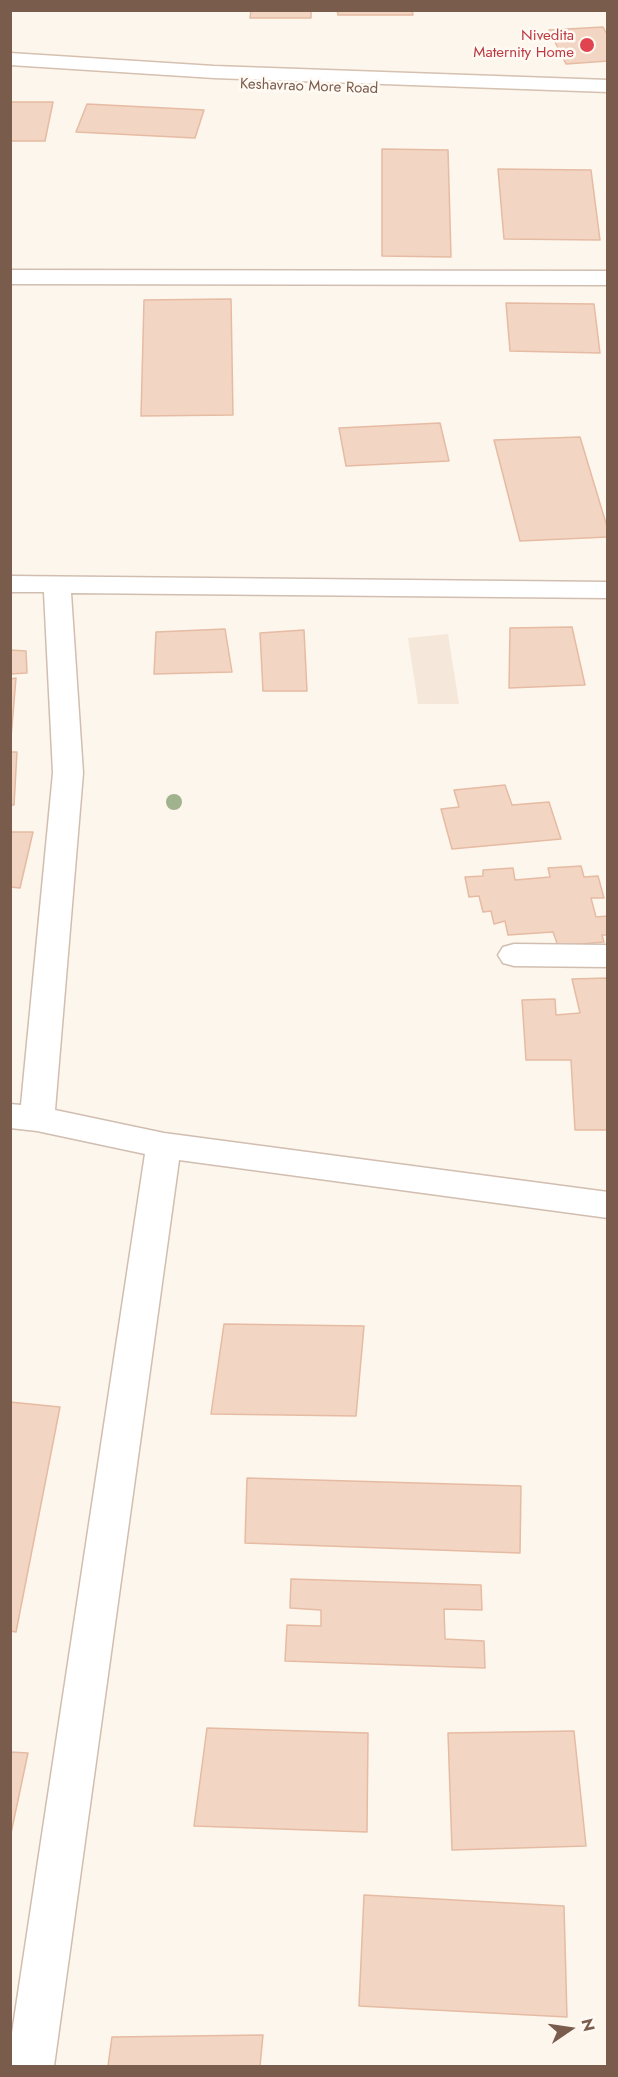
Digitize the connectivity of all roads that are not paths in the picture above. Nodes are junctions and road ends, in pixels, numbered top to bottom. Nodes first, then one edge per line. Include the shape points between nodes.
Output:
1 (10, 59) edge
2 (10, 75) edge
3 (608, 86) edge
4 (608, 98) edge
5 (10, 277) edge
6 (608, 278) edge
7 (10, 584) edge
8 (57, 585) junction
9 (608, 590) edge
10 (514, 955) dead end
11 (608, 956) edge
12 (24, 1118) edge
13 (164, 1145) junction
14 (608, 1205) edge
15 (31, 2067) edge

1 - 3 street via 214,72
2 - 4 street, Keshavrao More Road
5 - 6 street
7 - 8 street
8 - 9 street
8 - 12 street via 68,773
10 - 11 street
12 - 13 street
13 - 14 street
13 - 15 street

